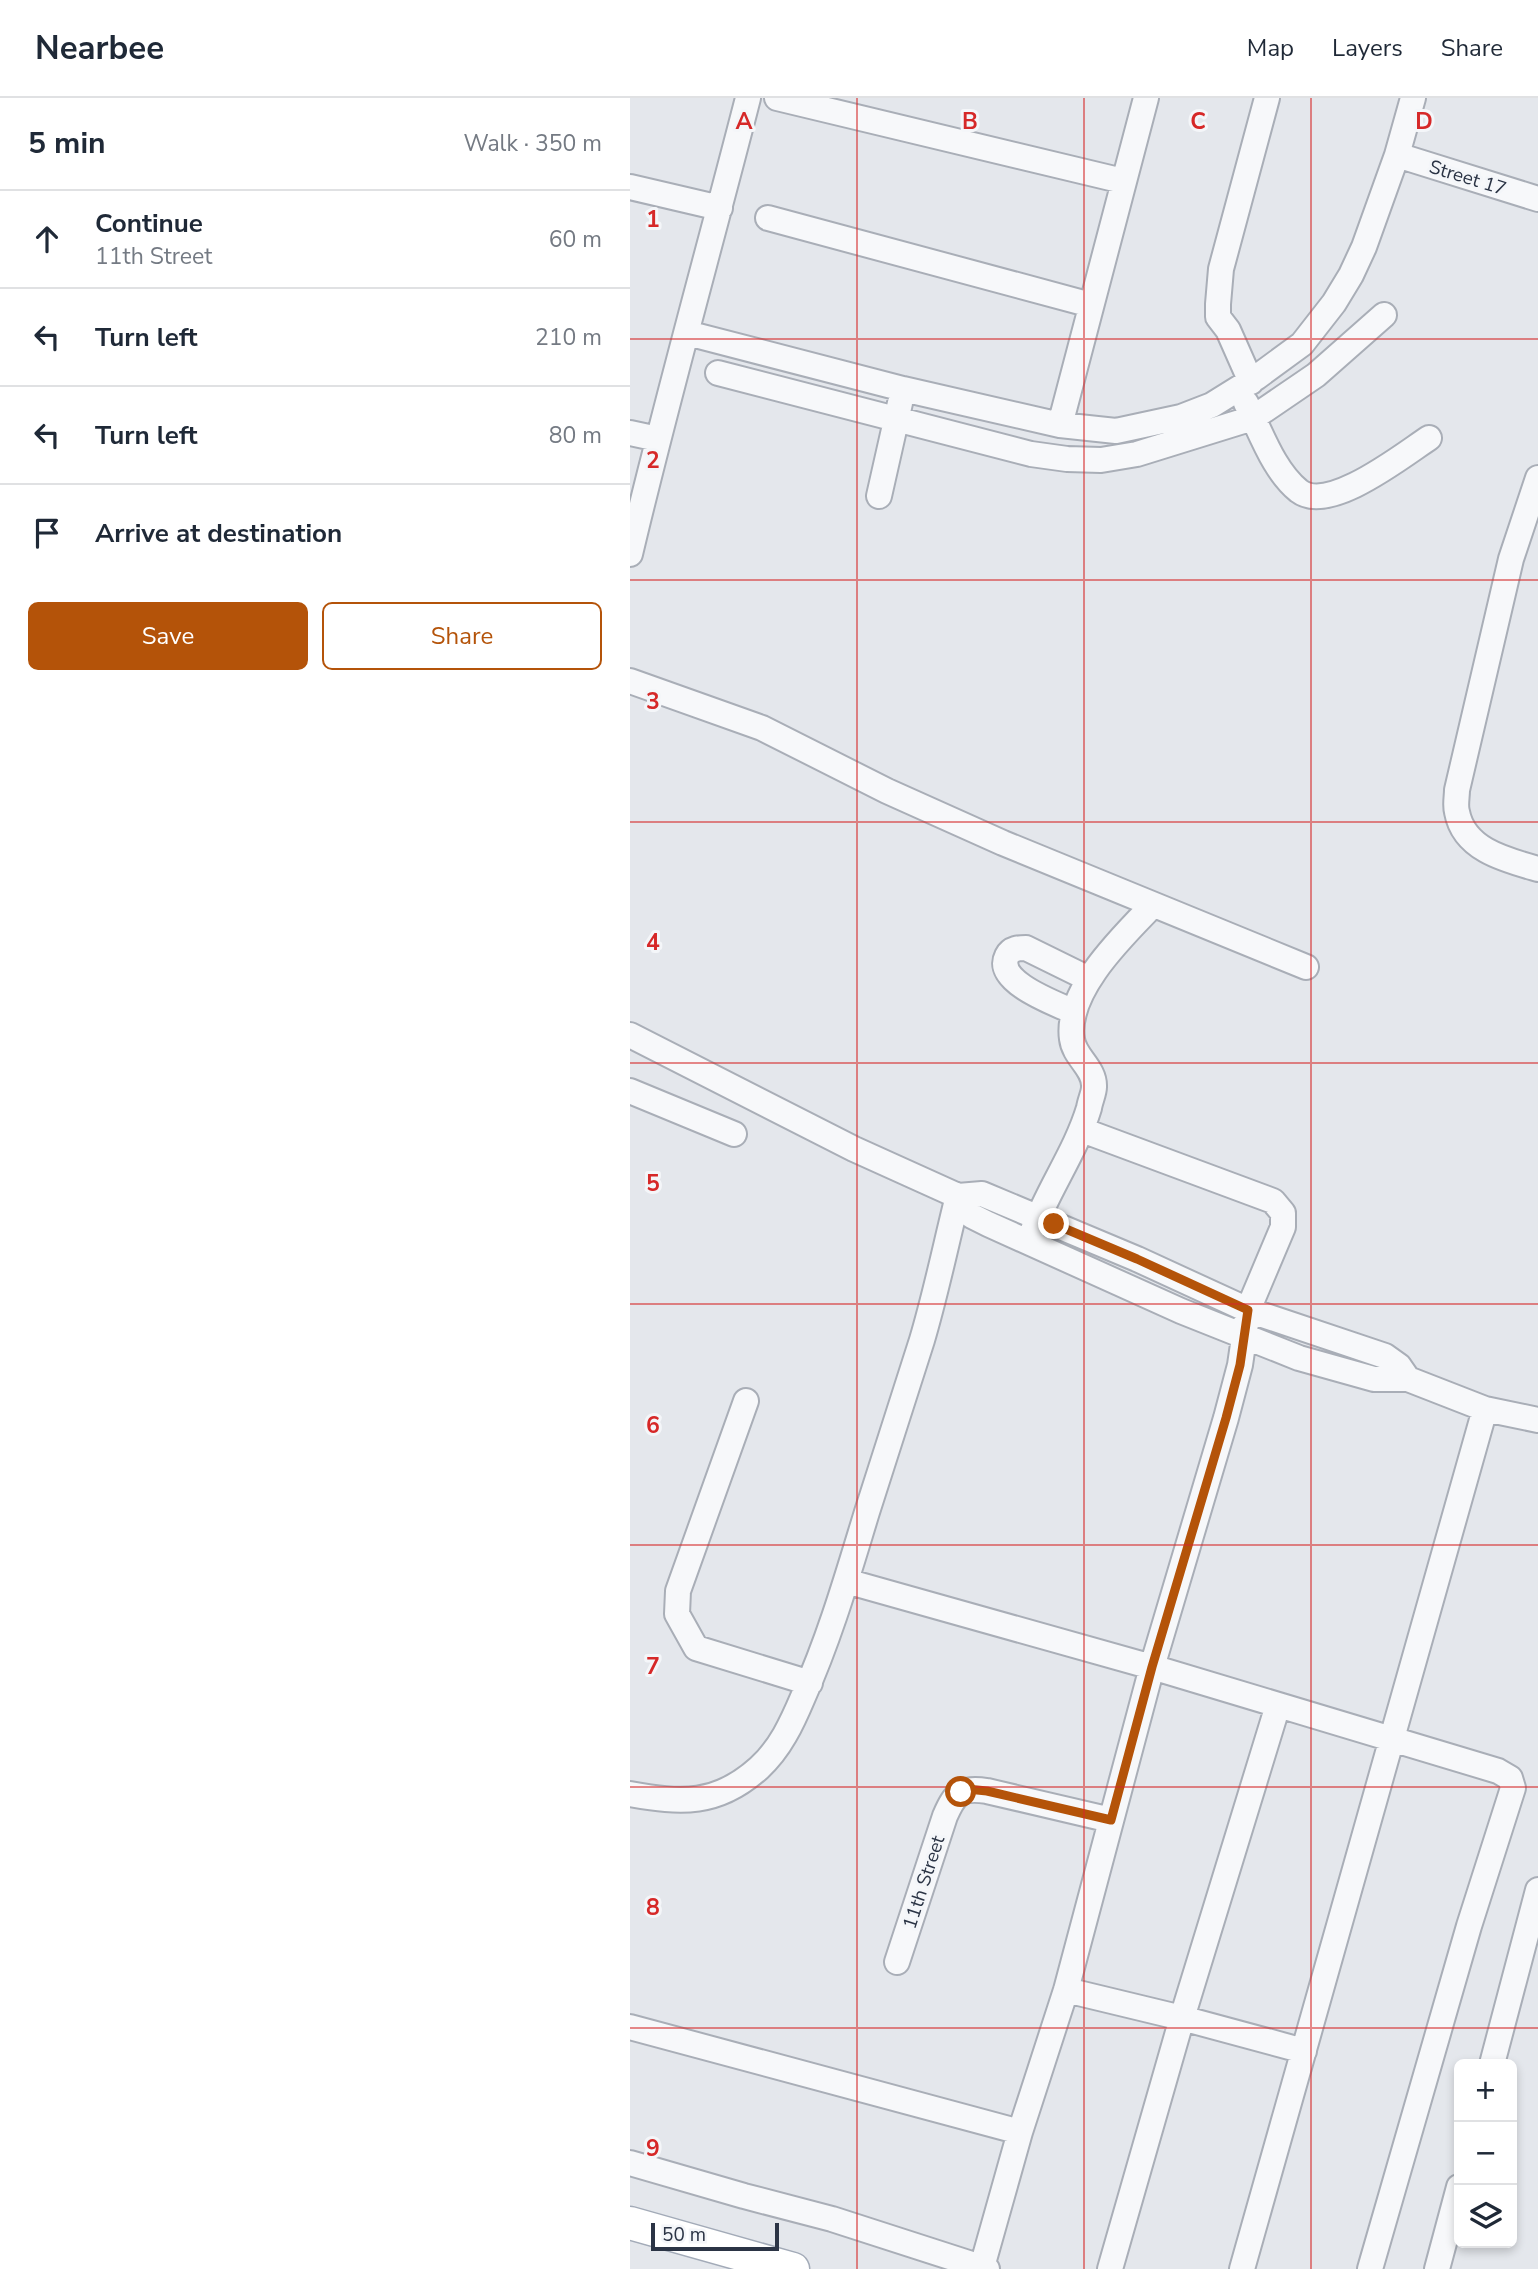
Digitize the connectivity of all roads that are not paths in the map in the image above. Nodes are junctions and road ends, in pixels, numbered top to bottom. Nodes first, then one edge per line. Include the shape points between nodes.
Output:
1 (748, 98) edge
2 (777, 98) edge
3 (1146, 98) edge
4 (1267, 98) edge
5 (1413, 98) edge
6 (1397, 155) junction
7 (1123, 181) junction
8 (630, 187) edge
9 (1538, 199) edge
10 (720, 208) junction
11 (768, 218) dead end
12 (1091, 304) junction
13 (1384, 315) dead end
14 (687, 333) junction
15 (719, 373) dead end
16 (1245, 386) junction
17 (903, 389) junction
18 (1253, 418) junction
19 (896, 419) junction
20 (1060, 425) junction
21 (630, 433) edge
22 (1429, 438) dead end
23 (657, 439) junction
24 (1538, 478) edge
25 (879, 496) dead end
26 (630, 554) edge
27 (630, 681) edge
28 (1538, 869) edge
29 (1153, 905) junction
30 (1306, 967) dead end
31 (1089, 979) junction
32 (1074, 1012) junction
33 (630, 1035) edge
34 (630, 1091) edge
35 (1082, 1130) junction
36 (734, 1134) dead end
37 (958, 1196) junction
38 (1038, 1217) junction
39 (1028, 1244) junction
40 (1248, 1310) junction
41 (1243, 1337) junction
42 (1408, 1379) junction
43 (747, 1401) dead end
44 (1485, 1409) junction
45 (1538, 1420) edge
46 (846, 1581) junction
47 (1152, 1667) junction
48 (810, 1683) junction
49 (1278, 1705) junction
50 (1391, 1739) junction
51 (630, 1794) edge
52 (1111, 1820) junction
53 (1538, 1890) edge
54 (897, 1962) dead end
55 (1066, 1990) junction
56 (1182, 2018) junction
57 (630, 2026) edge
58 (1304, 2051) junction
59 (1493, 2059) edge
60 (1020, 2132) junction
61 (630, 2163) edge
62 (1454, 2206) edge
63 (630, 2223) edge
64 (985, 2268) edge
65 (793, 2269) edge
66 (1110, 2269) edge
67 (1242, 2269) edge
68 (1370, 2269) edge
69 (1437, 2269) edge

1 - 10 street
2 - 7 street
3 - 7 street
4 - 16 street via 1221,269 1217,304
5 - 6 street
6 - 9 street, Street 17
6 - 16 street via 1364,247 1334,303 1301,344
7 - 12 street
8 - 10 street
10 - 14 street
11 - 12 street
12 - 20 street
13 - 18 street via 1316,375
14 - 17 street
14 - 23 street
15 - 19 street
16 - 18 street
16 - 20 street via 1181,417 1135,428 1116,431
17 - 19 street
17 - 20 street
18 - 19 street via 1138,454 1101,460 1031,454
18 - 22 street via 1280,469 1301,493 1315,497 1359,484
19 - 25 street
21 - 23 street
23 - 26 street
24 - 28 street via 1511,559 1457,790 1457,812 1480,847 1497,858
27 - 29 street via 762,728 887,791
29 - 30 street
29 - 31 street
31 - 32 street
31 - 32 street via 1026,948 1010,950 1006,957 1005,965 1020,986
32 - 35 street via 1072,1040 1093,1075 1094,1087
33 - 37 street via 854,1149
34 - 36 street
35 - 38 street
35 - 40 street via 1278,1205 1283,1227
37 - 38 street via 982,1194
37 - 39 street via 972,1216
37 - 46 street via 922,1337
38 - 39 street
38 - 40 street
39 - 41 street
40 - 41 street
40 - 42 street via 1384,1356
41 - 42 street via 1356,1376
41 - 47 street via 1226,1418
42 - 44 street
43 - 48 street via 678,1591 677,1614 696,1648
44 - 45 street
44 - 50 street
46 - 47 street
46 - 48 street
47 - 49 street
47 - 52 street
48 - 51 street via 779,1746 733,1788 698,1800 668,1801
49 - 50 street
49 - 56 street
50 - 58 street
50 - 68 street via 1498,1771 1510,1778 1513,1788
52 - 54 street, 11th Street via 987,1791 961,1792 945,1816
52 - 55 street
53 - 59 street
55 - 56 street
55 - 60 street
56 - 58 street
56 - 66 street
57 - 60 street
58 - 67 street
60 - 64 street
61 - 64 street via 832,2219
62 - 69 street
63 - 65 main road

